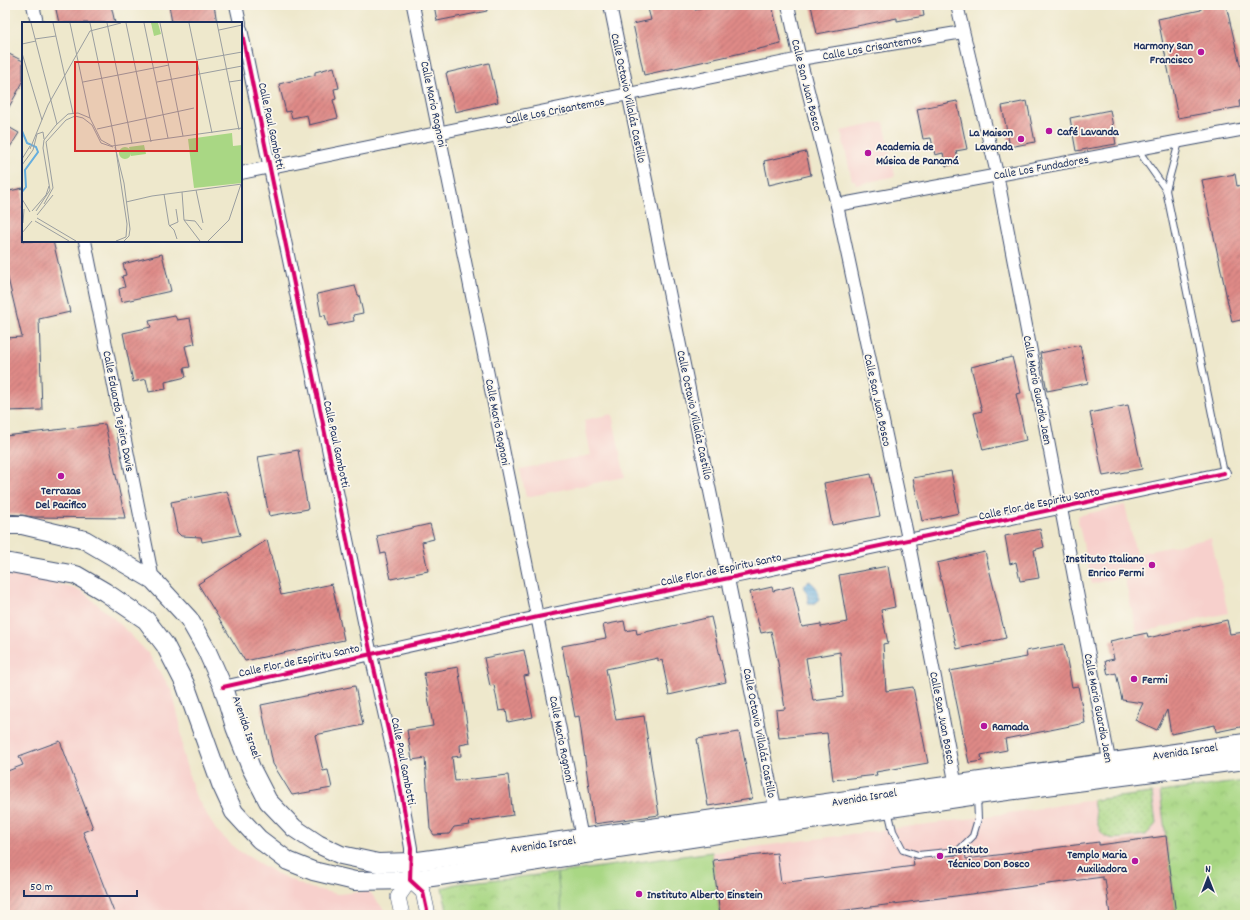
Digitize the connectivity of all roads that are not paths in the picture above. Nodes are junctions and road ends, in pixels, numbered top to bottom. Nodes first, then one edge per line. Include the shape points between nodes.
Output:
1 (33, 5) edge
2 (236, 5) edge
3 (413, 5) edge
4 (610, 5) edge
5 (788, 5) edge
6 (957, 5) edge
7 (37, 22) edge
8 (240, 22) edge
9 (963, 32) junction
10 (242, 34) edge
11 (800, 59) junction
12 (629, 95) junction
13 (1245, 129) edge
14 (440, 134) junction
15 (1179, 142) junction
16 (1138, 150) junction
17 (270, 168) junction
18 (242, 173) edge
19 (996, 174) junction
20 (1166, 190) junction
21 (837, 205) junction
22 (85, 242) edge
23 (1224, 473) joint
24 (1060, 509) junction
25 (5, 525) edge
26 (908, 539) junction
27 (5, 562) edge
28 (729, 578) junction
29 (153, 580) junction
30 (538, 617) junction
31 (371, 655) junction
32 (224, 687) junction
33 (1245, 743) edge
34 (1245, 760) edge
35 (1111, 769) junction
36 (957, 791) junction
37 (977, 795) junction
38 (888, 808) junction
39 (777, 818) junction
40 (582, 838) junction
41 (410, 871) junction
42 (402, 915) edge
43 (428, 915) edge

1 - 7 street
2 - 8 street
3 - 14 street, Calle Mario Rognoni
4 - 12 street, Calle Octavio Villaláz Castillo
5 - 11 street, Calle San Juan Bosco
6 - 9 street, Calle Mario Guardia Jaen
9 - 11 street, Calle Los Crisantemos
9 - 19 street, Calle Mario Guardia Jaen
10 - 17 street, Calle Paul Gambotti
11 - 12 street, Calle Los Crisantemos
11 - 21 street, Calle San Juan Bosco
12 - 14 street, Calle Los Crisantemos
12 - 28 street, Calle Octavio Villaláz Castillo
13 - 15 street, Calle Los Fundadores
14 - 17 street, Calle Los Crisantemos
14 - 30 street, Calle Mario Rognoni
15 - 16 street, Calle Los Fundadores
15 - 20 lane
16 - 19 street, Calle Los Fundadores
16 - 20 lane
17 - 18 street, Calle Los Crisantemos
17 - 31 street, Calle Paul Gambotti
19 - 21 street, Calle Los Fundadores
19 - 24 street, Calle Mario Guardia Jaen
20 - 23 lane
21 - 26 street, Calle San Juan Bosco
22 - 29 street, Calle Eduardo Tejeira Davis
23 - 24 street, Calle Flor de Espiritu Santo
24 - 26 street, Calle Flor de Espiritu Santo
24 - 35 street, Calle Mario Guardia Jaen
25 - 29 main road, Avenida Israel via 22,525 85,540
26 - 28 street, Calle Flor de Espiritu Santo
26 - 36 street, Calle San Juan Bosco
27 - 41 main road, Avenida Israel via 76,575 146,620 165,645 184,684 234,812 259,839 288,862 356,881
28 - 30 street, Calle Flor de Espiritu Santo
28 - 39 street, Calle Octavio Villaláz Castillo
29 - 32 main road, Avenida Israel via 188,619
30 - 31 street, Calle Flor de Espiritu Santo
30 - 40 street, Calle Mario Rognoni
31 - 32 street, Calle Flor de Espiritu Santo
31 - 41 street, Calle Paul Gambotti via 397,769 411,848
32 - 41 main road, Avenida Israel via 235,727 251,768 268,801 294,828 341,855
33 - 35 main road, Avenida Israel
34 - 35 main road, Avenida Israel
35 - 36 main road, Avenida Israel
35 - 37 main road, Avenida Israel
36 - 37 main road, Avenida Israel
36 - 38 main road, Avenida Israel
36 - 39 main road, Avenida Israel
37 - 38 lane via 978,818 973,836 958,851 918,855 903,850 894,831
38 - 39 main road, Avenida Israel
39 - 40 main road, Avenida Israel
39 - 41 main road, Avenida Israel
40 - 41 main road, Avenida Israel
41 - 42 street via 398,897
41 - 43 street via 423,892

